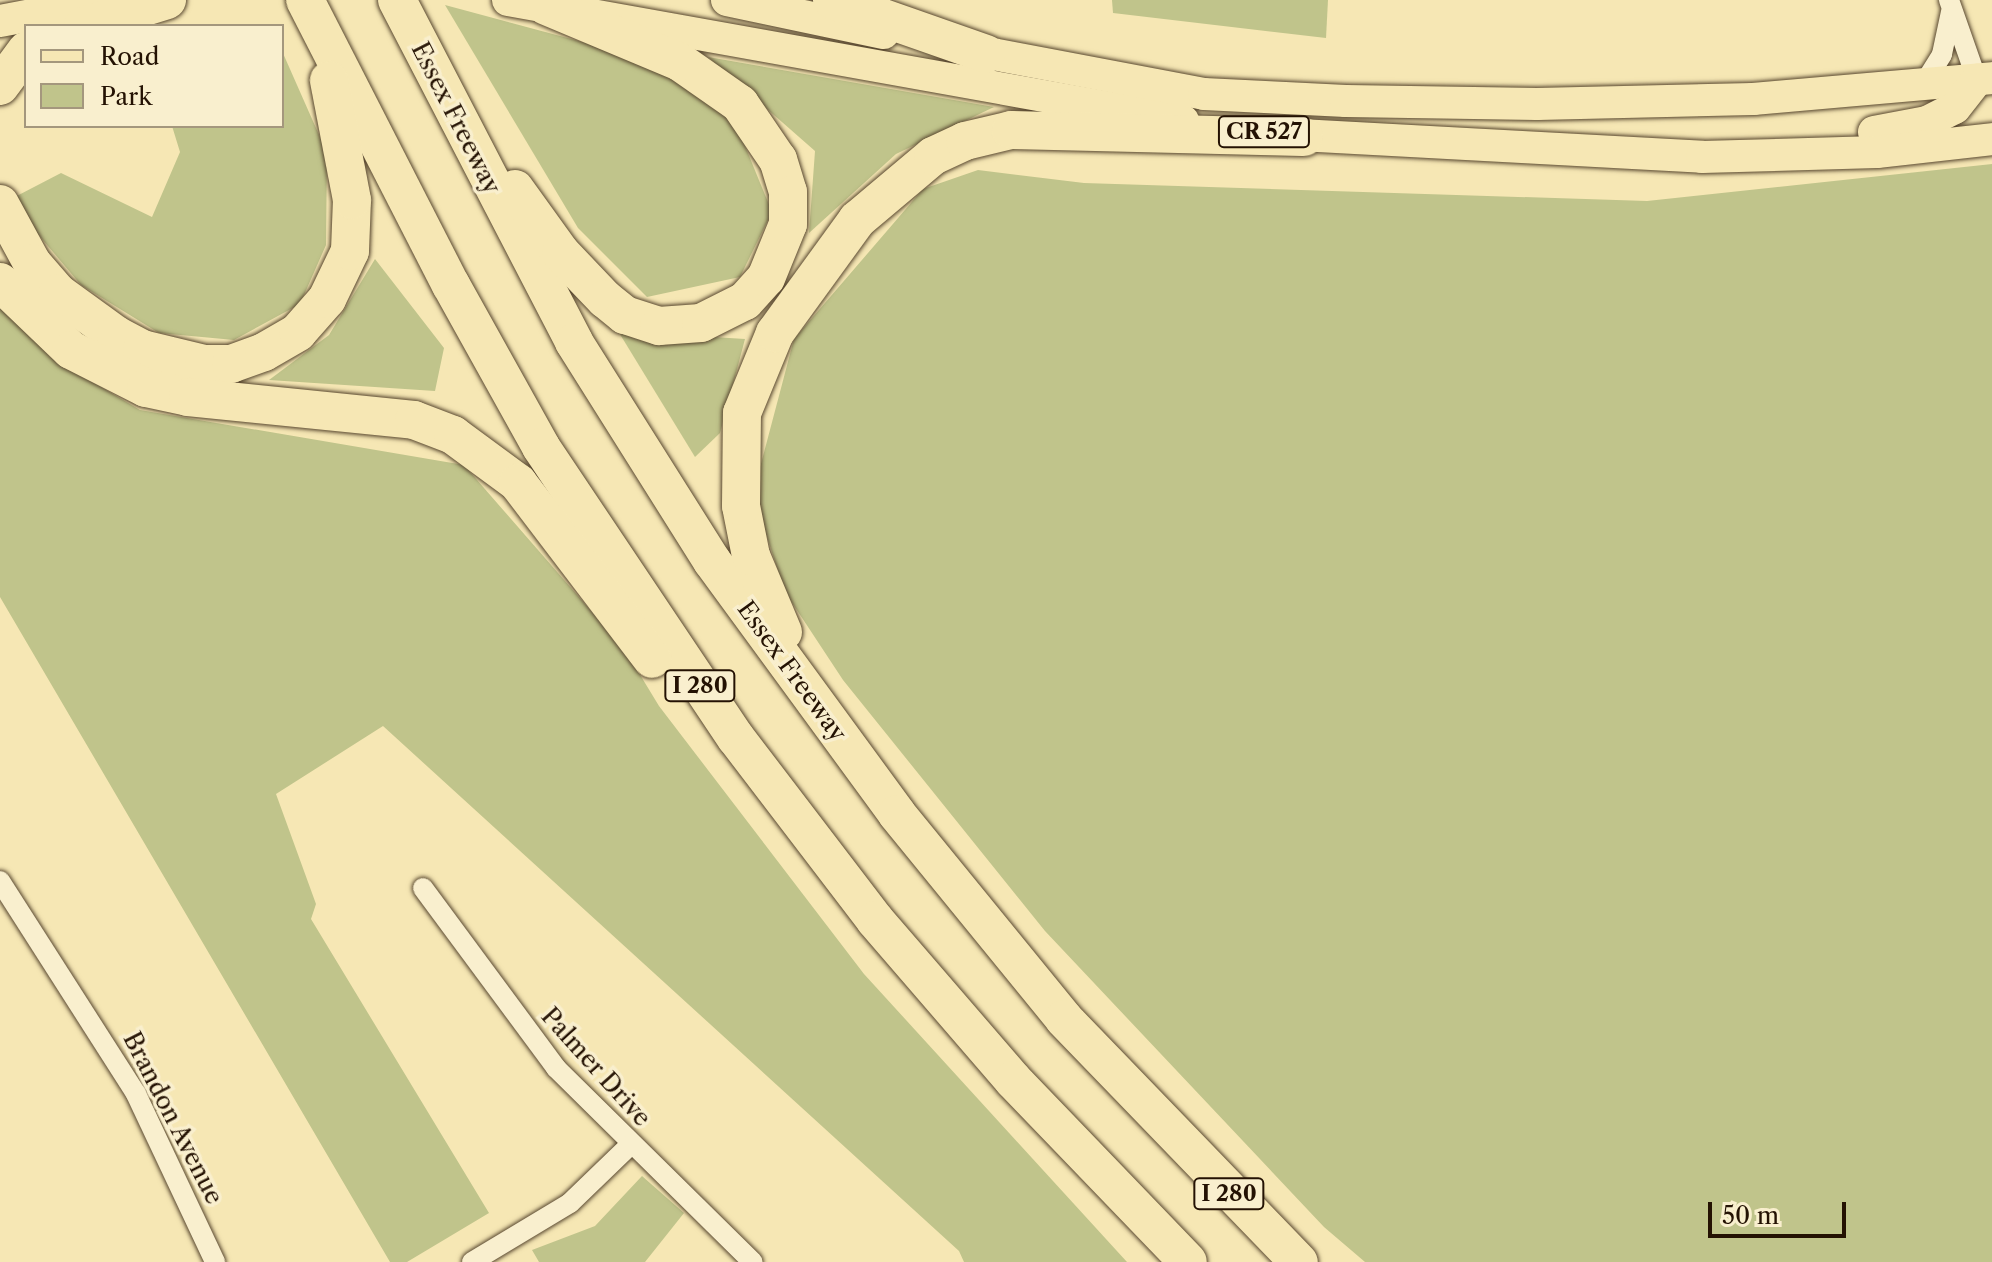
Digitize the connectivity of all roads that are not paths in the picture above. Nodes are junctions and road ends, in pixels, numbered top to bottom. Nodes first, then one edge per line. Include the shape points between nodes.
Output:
1 (111, 0) edge
2 (167, 0) edge
3 (397, 0) edge
4 (508, 0) edge
5 (727, 0) edge
6 (832, 0) edge
7 (546, 6) junction
8 (1950, 6) edge
9 (312, 17) edge
10 (0, 21) edge
11 (89, 24) edge
12 (24, 54) edge
13 (986, 54) junction
14 (1985, 79) edge
15 (437, 83) junction
16 (1923, 85) junction
17 (0, 86) edge
18 (1304, 137) junction
19 (1992, 139) edge
20 (1600, 152) junction
21 (0, 204) edge
22 (0, 282) edge
23 (897, 814) junction
24 (0, 881) edge
25 (423, 888) dead end
26 (875, 920) junction
27 (631, 1144) junction
28 (215, 1262) edge
29 (472, 1262) edge
30 (753, 1262) edge
31 (1188, 1262) edge
32 (1299, 1262) edge

1 - 10 main road
2 - 11 highway
3 - 15 highway, Essex Freeway / I 280
4 - 7 main road, CR 527
5 - 13 main road, CR 527
6 - 13 highway
7 - 15 highway via 680,62 740,104 769,140 788,192 788,224 766,278 745,301 701,323 681,326 659,326 625,315 561,253
7 - 18 main road, CR 527 via 1174,120
8 - 14 street
8 - 16 street via 1942,54
9 - 21 highway via 352,200 350,251 327,299 280,344 231,364 204,364 142,349 58,293 32,263
9 - 26 highway, I 280 via 541,447 736,738
12 - 17 highway
13 - 16 main road, CR 527 via 1204,94 1346,101 1753,99
14 - 16 main road, CR 527
14 - 20 main road via 1955,108 1927,122 1887,131
15 - 23 highway, Essex Freeway / I 280 via 582,355 712,561
18 - 20 main road, CR 527
18 - 23 highway via 1011,130 965,141 933,156 857,220 775,333 742,413 741,506 751,556 797,661
19 - 20 main road, CR 527 via 1861,152 1702,157
22 - 26 highway via 71,350 146,388 414,420 487,456 518,483 743,776
23 - 32 highway, Essex Freeway / I 280 via 1064,1019
24 - 28 street, Brandon Avenue via 129,1081
25 - 27 street, Palmer Drive via 556,1068
26 - 31 highway, I 280 via 1013,1080
27 - 29 street via 570,1203
27 - 30 street, Palmer Drive

